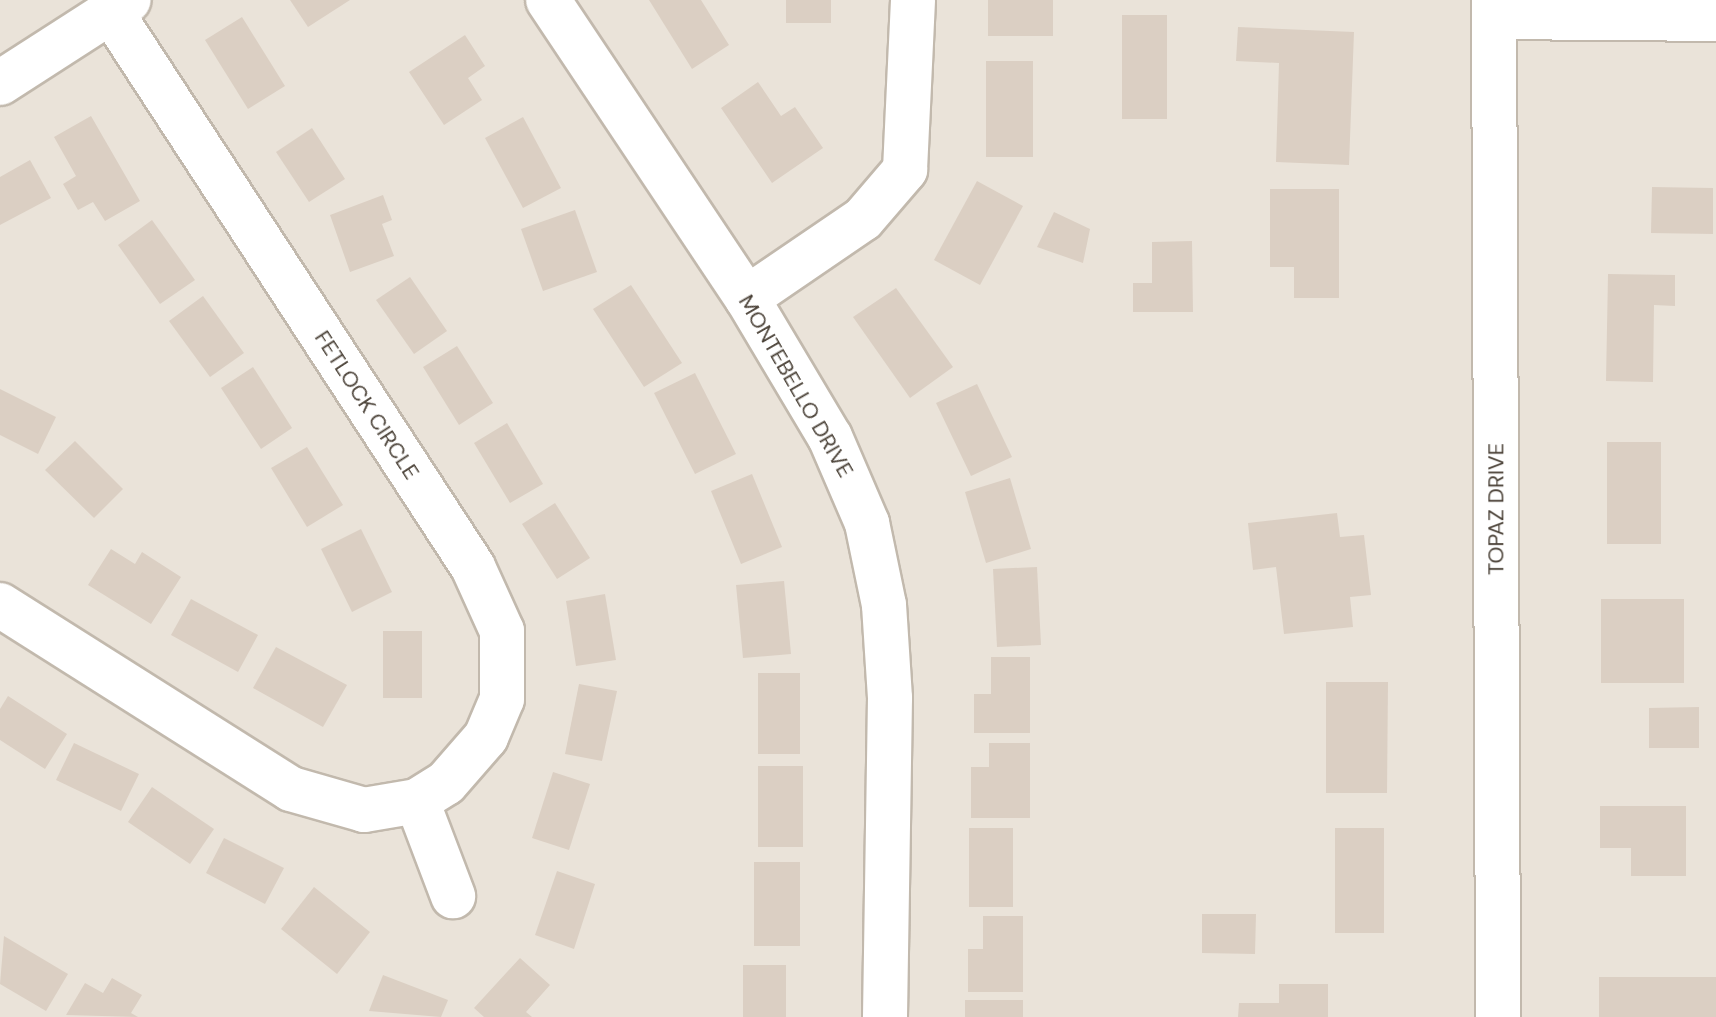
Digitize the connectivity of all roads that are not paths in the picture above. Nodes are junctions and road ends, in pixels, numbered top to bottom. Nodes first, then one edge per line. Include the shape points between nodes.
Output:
1 (548, 0) edge
2 (913, 0) edge
3 (120, 6) edge
4 (1494, 8) edge
5 (1716, 19) edge
6 (0, 83) edge
7 (747, 298) junction
8 (0, 605) edge
9 (417, 801) junction
10 (453, 896) dead end
11 (885, 1017) edge
12 (1498, 1017) edge

1 - 7 street, MONTEBELLO DRIVE
2 - 7 street via 905,170 863,219
3 - 6 street
3 - 9 street, FETLOCK CIRCLE via 495,611 506,667 496,712 466,764
4 - 5 street
4 - 12 street, TOPAZ DRIVE
7 - 11 street, MONTEBELLO DRIVE via 830,437 877,563 890,698
8 - 9 street, FETLOCK CIRCLE via 291,789 364,810
9 - 10 street

